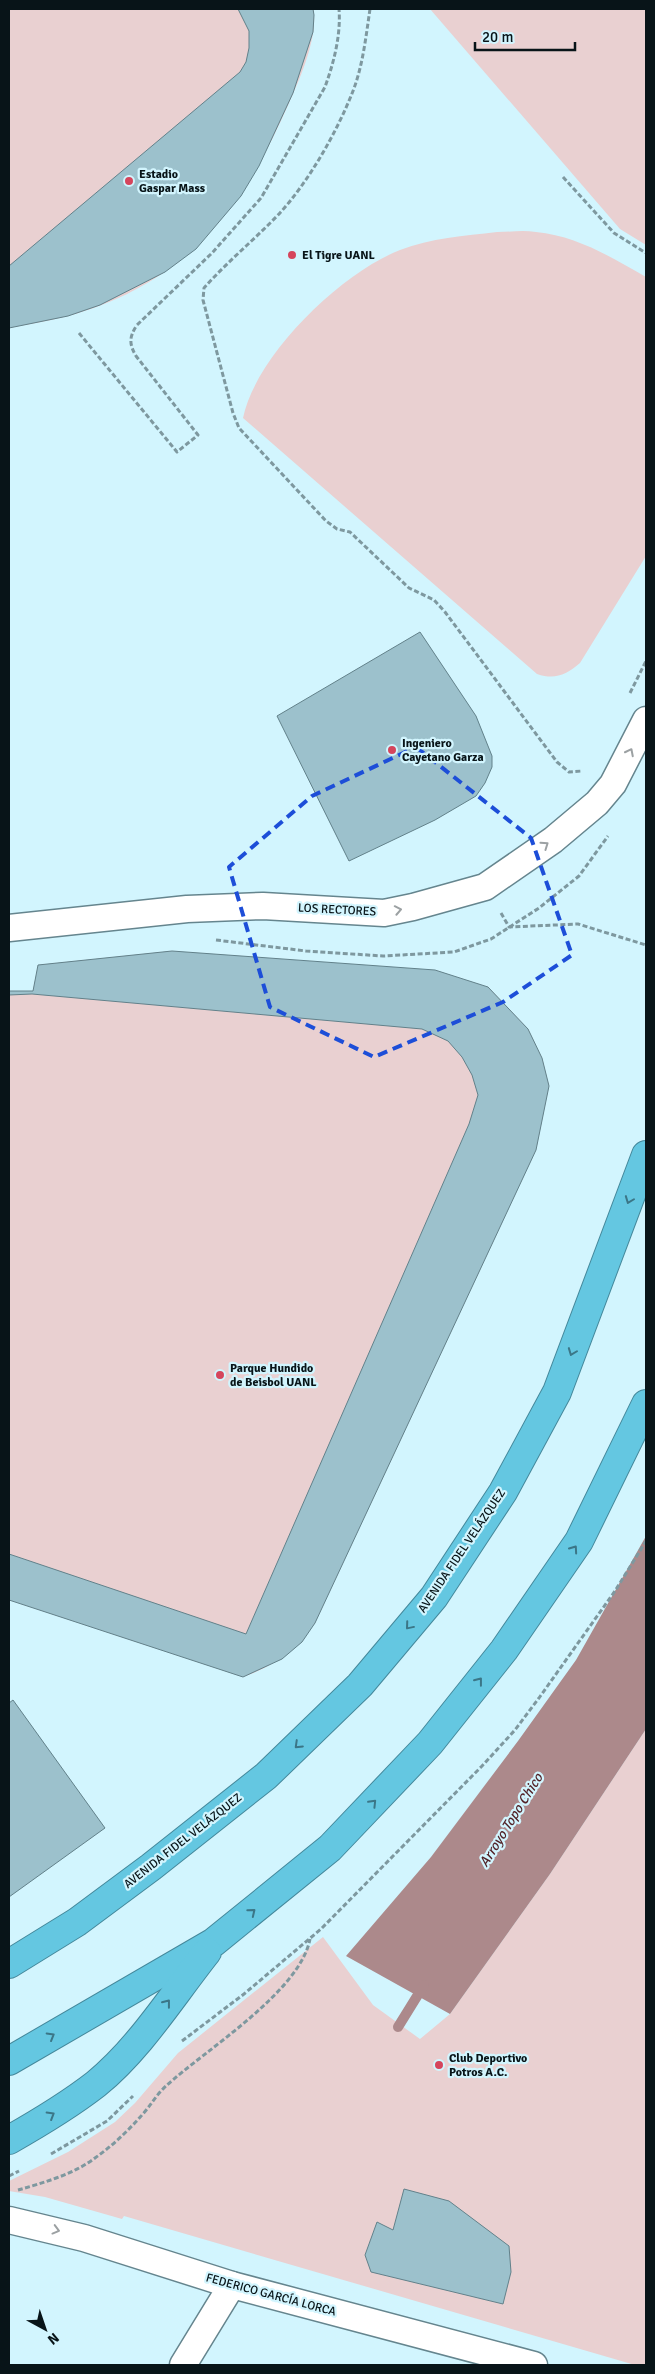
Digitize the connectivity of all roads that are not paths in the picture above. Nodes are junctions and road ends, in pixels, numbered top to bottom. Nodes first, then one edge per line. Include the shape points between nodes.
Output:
1 (646, 720) edge
2 (9, 928) edge
3 (646, 1155) edge
4 (646, 1404) edge
5 (214, 1942) junction
6 (9, 1964) edge
7 (9, 2061) edge
8 (9, 2140) edge
9 (9, 2220) edge
10 (232, 2285) junction
11 (183, 2365) edge
12 (534, 2365) edge

2 -> 1 street, LOS RECTORES via 187,909 263,906 384,913 485,887 553,840 597,803 613,784
3 -> 6 highway, AVENIDA FIDEL VELÁZQUEZ via 557,1392 503,1492 434,1597 360,1685 266,1776 77,1922
5 -> 4 highway via 330,1848 430,1743 504,1650 579,1541
7 -> 5 highway
8 -> 5 highway via 96,2083 149,2026
9 -> 10 street, FEDERICO GARCÍA LORCA via 84,2238
10 - 11 street
10 - 12 street, FEDERICO GARCÍA LORCA

